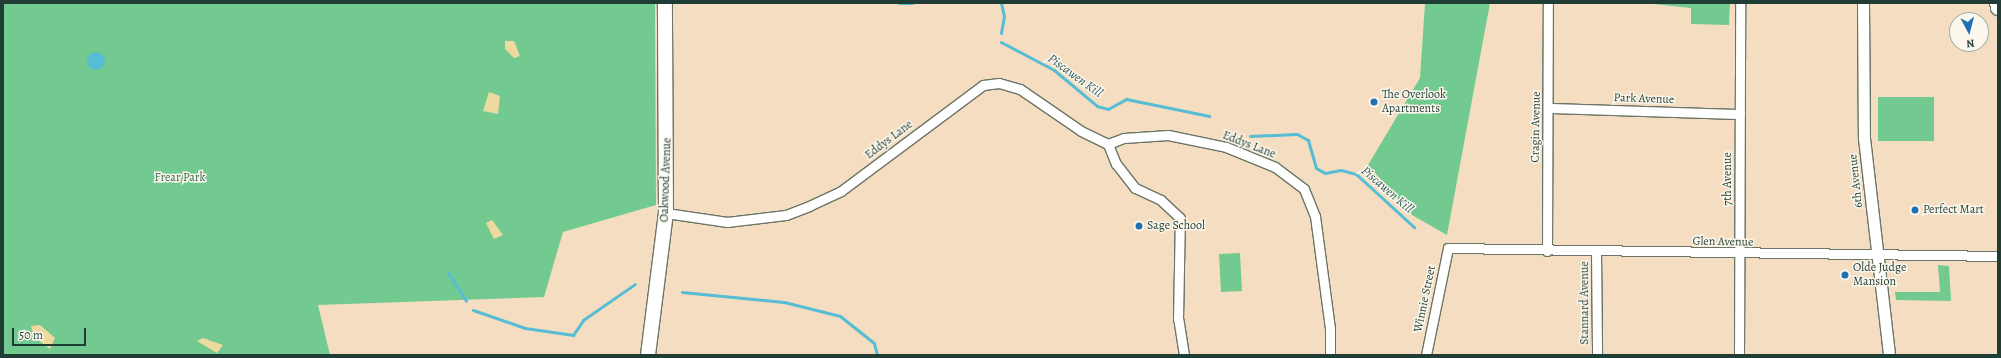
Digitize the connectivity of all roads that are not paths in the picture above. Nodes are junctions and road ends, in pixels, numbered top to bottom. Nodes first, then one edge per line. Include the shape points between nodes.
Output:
1 (664, 3) edge
2 (1548, 3) edge
3 (1740, 3) edge
4 (1863, 3) edge
5 (1997, 3) edge
6 (1998, 8) edge
7 (1548, 108) junction
8 (1740, 114) junction
9 (1108, 144) junction
10 (666, 213) junction
11 (1448, 248) joint
12 (1547, 251) junction
13 (1596, 252) junction
14 (1740, 254) junction
15 (1877, 254) junction
16 (1998, 256) edge
17 (648, 355) edge
18 (1184, 355) edge
19 (1330, 355) edge
20 (1426, 355) edge
21 (1597, 355) edge
22 (1739, 355) edge
23 (1889, 355) edge

1 - 10 main road, Oakwood Avenue
2 - 7 street, Cragin Avenue
3 - 8 street, 7th Avenue
4 - 15 street, 6th Avenue via 1864,138
5 - 6 main road
7 - 8 street, Park Avenue
7 - 12 street, Cragin Avenue
8 - 14 street, 7th Avenue
9 - 10 street, Eddys Lane via 1081,131 1034,97 999,83 983,86 968,95 841,192 786,215 727,222
9 - 18 street via 1116,164 1135,188 1161,200 1180,218 1178,319
9 - 19 street, Eddys Lane via 1124,138 1185,137 1226,147 1262,161 1304,189 1315,216 1330,328
10 - 17 main road, Oakwood Avenue
11 - 12 street, Glen Avenue
11 - 20 street, Winnie Street
12 - 13 street, Glen Avenue
13 - 14 street, Glen Avenue
13 - 21 street, Stannard Avenue
14 - 15 street, Glen Avenue
14 - 22 street, 7th Avenue
15 - 16 street, Glen Avenue
15 - 23 street, 6th Avenue

